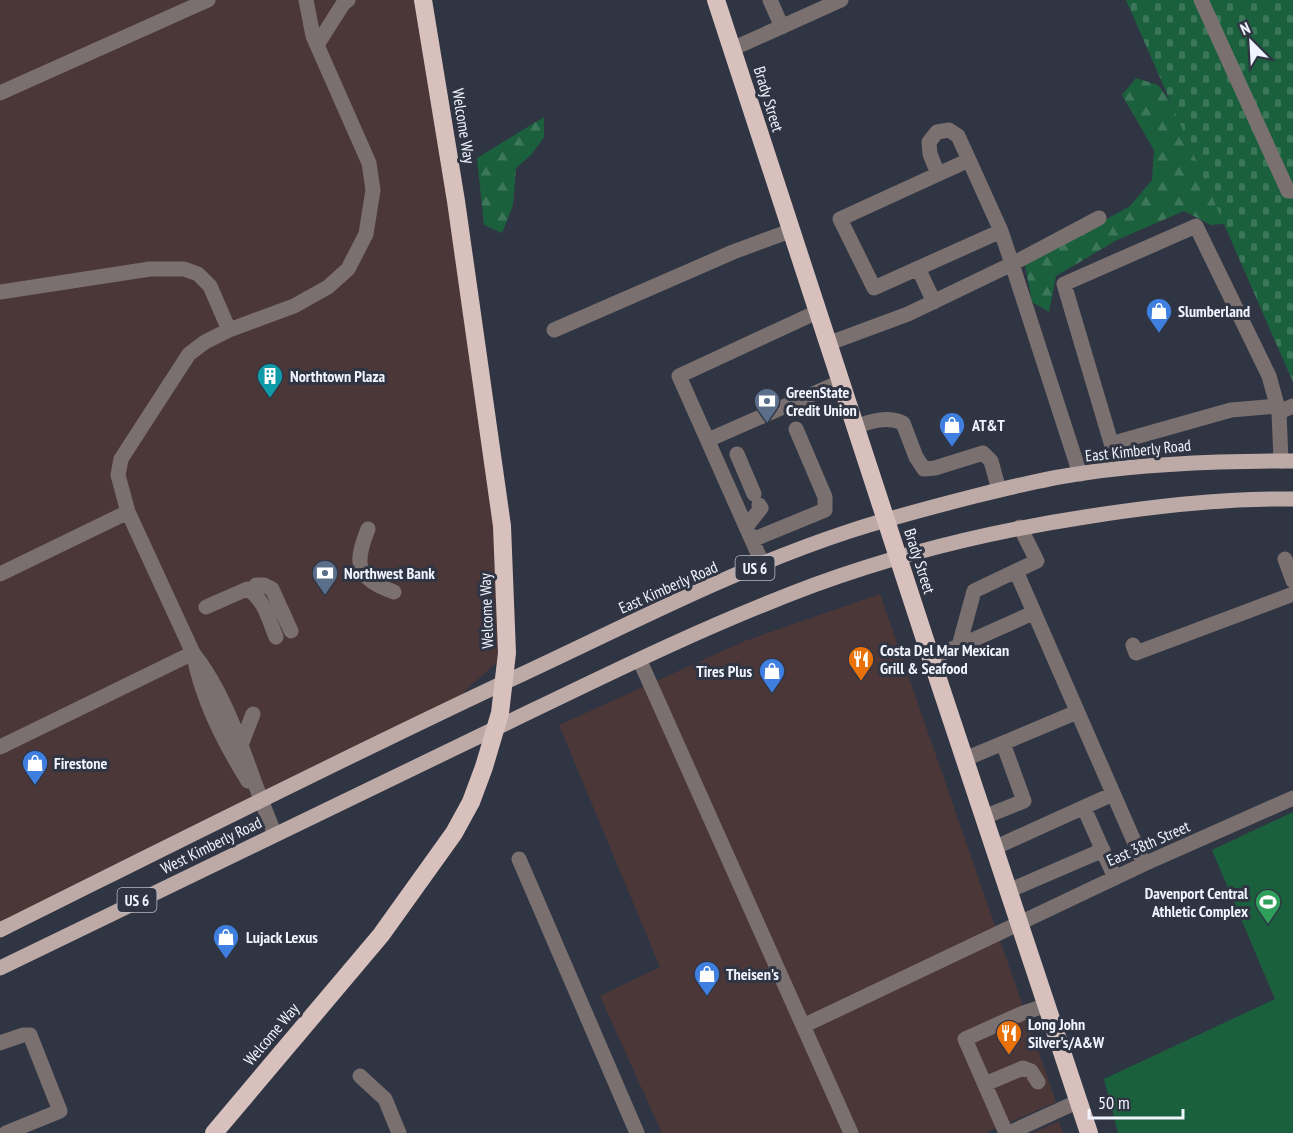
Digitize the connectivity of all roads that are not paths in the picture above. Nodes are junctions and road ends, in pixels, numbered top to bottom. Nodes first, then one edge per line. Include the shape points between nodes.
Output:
1 (208, 0) edge
2 (306, 0) edge
3 (348, 0) edge
4 (423, 0) edge
5 (716, 0) edge
6 (770, 0) edge
7 (841, 0) edge
8 (1202, 0) edge
9 (782, 27) junction
10 (317, 45) junction
11 (732, 49) junction
12 (0, 93) edge
13 (969, 160) junction
14 (938, 174) junction
15 (1293, 192) edge
16 (1099, 218) dead end
17 (790, 231) junction
18 (1001, 231) junction
19 (1012, 264) junction
20 (918, 268) junction
21 (0, 292) edge
22 (934, 302) junction
23 (817, 312) junction
24 (229, 330) junction
25 (555, 330) dead end
26 (828, 344) junction
27 (840, 382) junction
28 (1283, 408) edge
29 (855, 427) junction
30 (796, 429) dead end
31 (708, 440) junction
32 (737, 454) dead end
33 (1287, 461) edge
34 (1080, 474) junction
35 (999, 490) junction
36 (1293, 499) edge
37 (128, 512) junction
38 (886, 520) junction
39 (1020, 527) junction
40 (368, 529) dead end
41 (749, 534) junction
42 (898, 559) junction
43 (1285, 559) dead end
44 (763, 564) junction
45 (1016, 571) junction
46 (0, 574) edge
47 (1293, 581) edge
48 (252, 587) junction
49 (394, 592) dead end
50 (1293, 594) edge
51 (206, 607) dead end
52 (1033, 613) junction
53 (1133, 645) dead end
54 (959, 646) junction
55 (194, 653) junction
56 (931, 658) junction
57 (640, 661) junction
58 (504, 683) junction
59 (1077, 712) junction
60 (253, 714) dead end
61 (495, 729) junction
62 (1003, 743) junction
63 (241, 745) junction
64 (0, 747) edge
65 (965, 759) junction
66 (1113, 794) junction
67 (1293, 798) edge
68 (261, 801) junction
69 (1084, 808) junction
70 (984, 817) junction
71 (275, 834) junction
72 (994, 848) junction
73 (1103, 850) junction
74 (519, 859) dead end
75 (1144, 864) junction
76 (1114, 878) junction
77 (1008, 891) junction
78 (1019, 923) junction
79 (0, 930) edge
80 (0, 968) edge
81 (1047, 1005) junction
82 (803, 1026) junction
83 (0, 1043) edge
84 (360, 1076) dead end
85 (1038, 1082) dead end
86 (985, 1084) junction
87 (1079, 1101) junction
88 (1038, 1127) edge
89 (1086, 1132) edge
90 (6, 1133) edge
91 (214, 1133) edge
92 (399, 1133) edge
93 (637, 1133) edge
94 (851, 1133) edge
95 (1007, 1133) edge

1 - 12 street
2 - 10 street
3 - 10 street
4 - 58 highway, Welcome Way via 458,211 502,526 507,653
5 - 11 highway, Brady Street
6 - 9 street
7 - 9 street
8 - 15 street via 1287,191
9 - 11 street
10 - 24 street via 369,163 373,190 366,234 348,269 328,287 294,306
11 - 17 highway, Brady Street
13 - 14 street
13 - 14 street via 958,136 949,130 938,132 929,142
13 - 18 street
14 - 20 street via 840,219 873,288
16 - 19 street
17 - 23 highway, Brady Street
17 - 25 street
18 - 19 street
18 - 20 street
19 - 22 street
19 - 34 street
20 - 22 street
21 - 24 street via 150,269 184,269 198,274 210,286
22 - 26 street
23 - 26 highway, Brady Street
23 - 31 street via 679,376
24 - 37 street via 189,354 121,459 118,475
26 - 27 highway, Brady Street
27 - 29 highway, Brady Street
27 - 31 street
28 - 28 street via 1196,226 1064,284 1112,446 1231,410
28 - 33 street
29 - 35 street via 873,420 895,419 903,423 924,469 983,453 991,461
29 - 38 highway, Brady Street
30 - 41 street via 825,497 825,510
31 - 41 street
32 - 41 street via 761,508
33 - 34 main road, East Kimberly Road / US 6 via 1200,461
34 - 35 main road, East Kimberly Road / US 6
35 - 38 main road, East Kimberly Road / US 6
36 - 39 main road, US 6 via 1144,507
37 - 46 street
37 - 55 street
38 - 42 highway, Brady Street
38 - 44 main road, East Kimberly Road / US 6
39 - 42 main road, US 6
39 - 45 street via 1037,561
40 - 49 street via 359,562 369,580
41 - 44 street
42 - 56 highway, Brady Street
42 - 57 main road, US 6 via 814,585 708,628
43 - 47 street
44 - 58 main road, East Kimberly Road / US 6
45 - 52 street
45 - 54 street via 974,591
48 - 48 street via 266,594 287,634 272,590
48 - 51 street
50 - 53 street via 1136,652
52 - 54 street
52 - 59 street
54 - 56 street
55 - 63 street via 208,672
55 - 64 street
55 - 68 street via 198,677 232,756
56 - 65 highway, Brady Street
57 - 61 main road, US 6
57 - 82 street
58 - 61 highway, Welcome Way
58 - 68 main road, East Kimberly Road / US 6
59 - 62 street
59 - 66 street
60 - 63 street
61 - 71 main road, US 6
61 - 91 highway, Welcome Way via 471,802 426,875 381,935
62 - 65 street
62 - 70 street via 1024,801
63 - 68 street
65 - 70 highway, Brady Street
66 - 69 street
66 - 75 street
67 - 75 street, East 38th Street
68 - 71 street
68 - 79 main road, West Kimberly Road / US 6
69 - 72 street
69 - 73 street
70 - 72 highway, Brady Street
71 - 80 main road, West Kimberly Road / US 6
72 - 77 highway, Brady Street
73 - 76 street
73 - 77 street
74 - 93 street
75 - 76 street, East 38th Street
76 - 78 street, East 38th Street
77 - 78 highway, Brady Street
78 - 81 highway, Brady Street
78 - 82 street, East 38th Street
81 - 86 street via 965,1039
81 - 87 highway, Brady Street
82 - 94 street
83 - 90 street via 30,1035 60,1111
84 - 92 street via 385,1099
85 - 86 street via 1023,1068
86 - 95 street
87 - 88 street
87 - 89 highway, Brady Street
88 - 95 street

